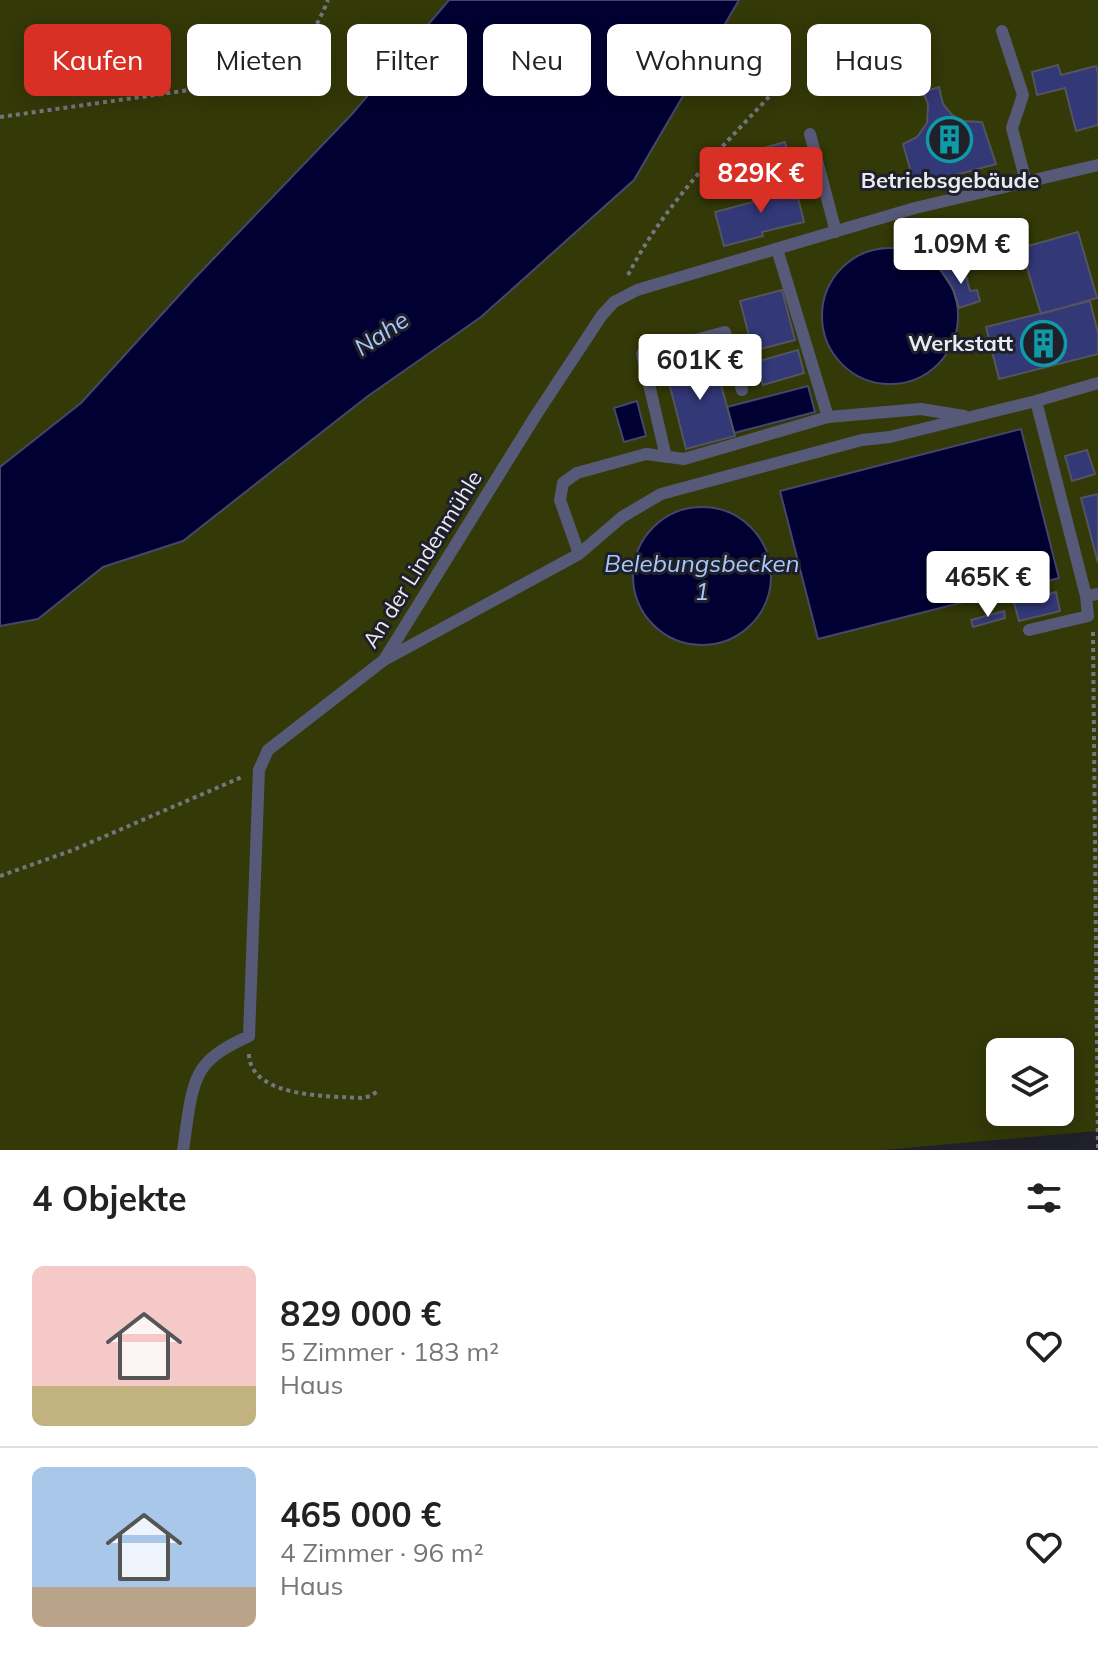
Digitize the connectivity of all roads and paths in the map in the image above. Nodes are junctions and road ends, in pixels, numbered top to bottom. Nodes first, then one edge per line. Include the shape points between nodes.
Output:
1 (328, 0) edge
2 (1002, 31) dead end
3 (770, 96) edge
4 (0, 117) edge
5 (810, 134) dead end
6 (1098, 165) edge
7 (1026, 182) junction
8 (836, 232) junction
9 (777, 249) junction
10 (614, 302) junction
11 (1098, 383) edge
12 (742, 390) dead end
13 (1036, 401) junction
14 (828, 417) junction
15 (971, 417) junction
16 (666, 457) junction
17 (579, 554) junction
18 (1092, 595) edge
19 (1029, 630) dead end
20 (1093, 633) dead end
21 (384, 660) junction
22 (259, 770) junction
23 (0, 876) edge
24 (249, 1036) junction
25 (379, 1090) dead end
26 (1097, 1132) edge
27 (183, 1150) edge
28 (1098, 1150) edge

1 - 4 path via 293,57 253,81
2 - 7 lane via 1023,95 1012,128
3 - 10 path via 668,211 643,245
5 - 8 lane
6 - 7 lane, An der Lindenmühle
7 - 8 lane, An der Lindenmühle
8 - 9 lane, An der Lindenmühle
9 - 10 lane, An der Lindenmühle via 637,290
9 - 14 lane
10 - 21 lane, An der Lindenmühle via 536,415
11 - 13 lane
12 - 16 lane via 725,332 642,354
13 - 15 lane
13 - 18 lane
14 - 15 lane via 921,409
14 - 16 lane via 684,459
15 - 17 lane via 661,494 622,517
16 - 17 lane via 646,454 577,473 563,483 560,500
17 - 21 lane
18 - 19 lane via 1088,616
20 - 26 path
21 - 22 lane, An der Lindenmühle via 268,750
22 - 23 path
22 - 24 lane
24 - 25 path via 249,1064 259,1078 276,1087 361,1098
24 - 27 lane via 201,1070
26 - 28 path

